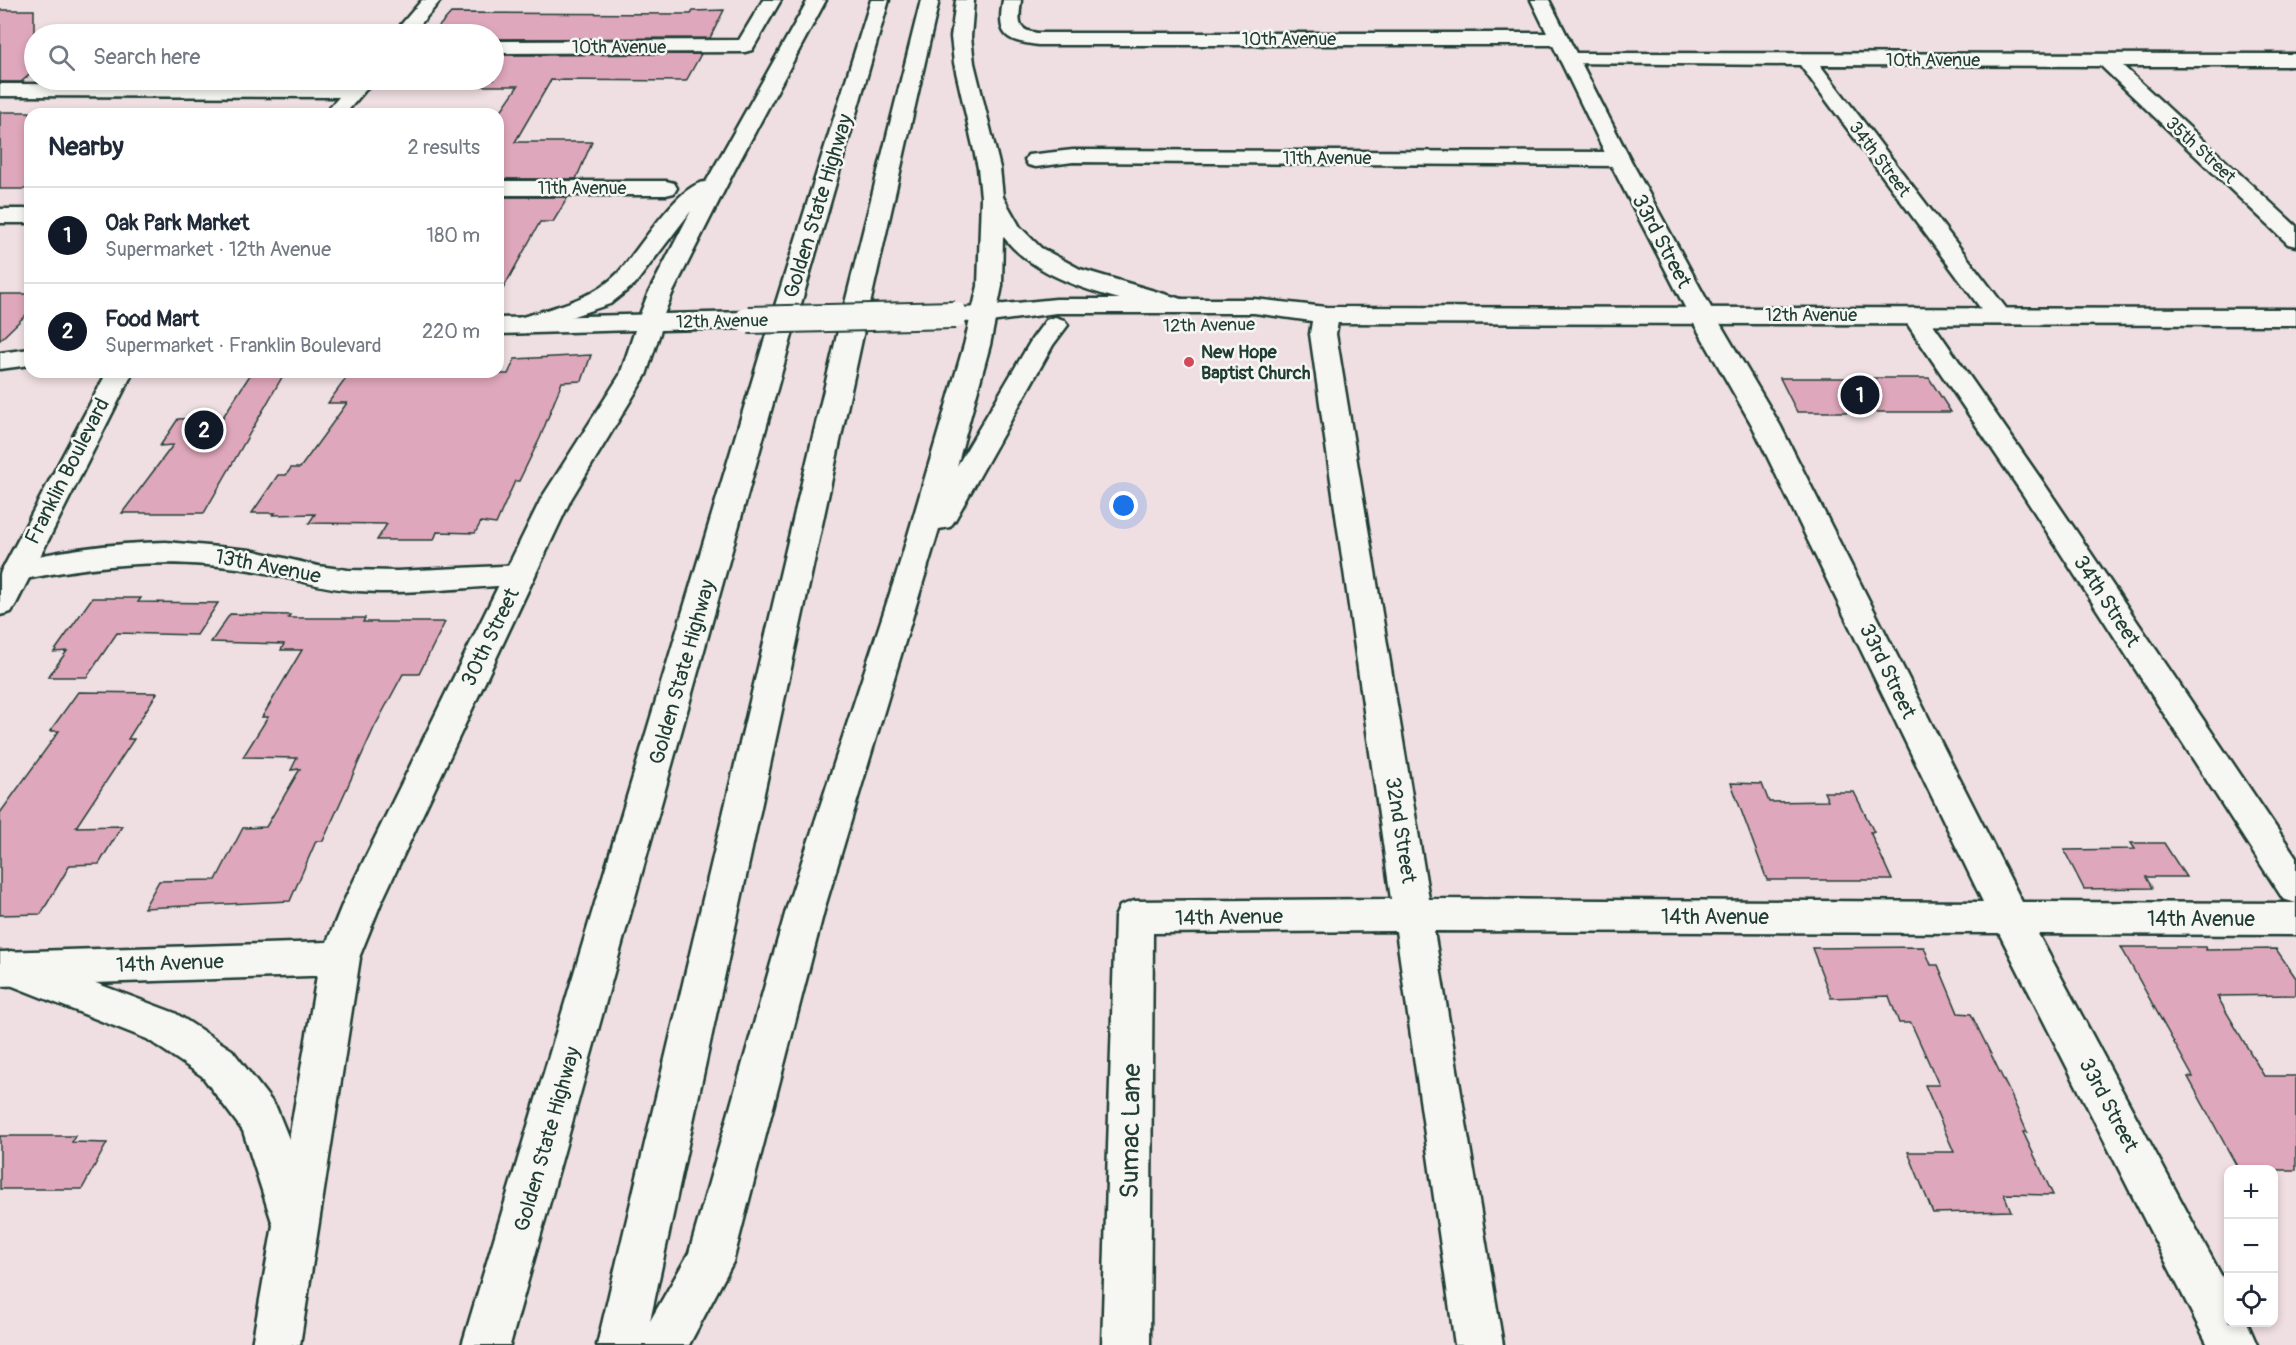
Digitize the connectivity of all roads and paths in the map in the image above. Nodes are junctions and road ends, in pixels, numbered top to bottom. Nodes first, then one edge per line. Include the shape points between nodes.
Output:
1 (432, 0) edge
2 (772, 0) edge
3 (817, 0) edge
4 (880, 0) edge
5 (930, 0) edge
6 (964, 0) edge
7 (1012, 0) edge
8 (1540, 0) edge
9 (411, 24) edge
10 (1559, 39) junction
11 (504, 47) edge
12 (1569, 59) junction
13 (1806, 60) junction
14 (2106, 60) junction
15 (2296, 60) edge
16 (0, 90) edge
17 (24, 90) edge
18 (355, 90) edge
19 (339, 108) edge
20 (1618, 159) junction
21 (1036, 160) dead end
22 (722, 173) junction
23 (504, 188) edge
24 (666, 188) dead end
25 (992, 197) junction
26 (0, 216) edge
27 (24, 216) edge
28 (2296, 239) edge
29 (1179, 306) junction
30 (983, 315) junction
31 (1326, 315) junction
32 (1702, 315) junction
33 (1915, 316) junction
34 (1999, 316) junction
35 (2296, 317) edge
36 (650, 322) junction
37 (1055, 325) junction
38 (510, 326) edge
39 (24, 358) edge
40 (0, 361) edge
41 (117, 378) edge
42 (913, 569) junction
43 (16, 571) junction
44 (520, 575) junction
45 (0, 604) edge
46 (2296, 888) edge
47 (1414, 915) junction
48 (1134, 917) joint
49 (2010, 917) junction
50 (2296, 919) edge
51 (340, 958) junction
52 (5, 968) edge
53 (295, 1223) junction
54 (276, 1345) edge
55 (486, 1345) edge
56 (621, 1345) edge
57 (663, 1345) edge
58 (1126, 1345) edge
59 (1479, 1345) edge
60 (2233, 1345) edge

1 - 9 main road
2 - 11 main road, 10th Avenue via 745,46
3 - 22 main road, 30th Street
4 - 55 main road, Golden State Highway
5 - 56 main road
6 - 25 main road via 964,63
7 - 10 main road, 10th Avenue via 1012,30 1019,37 1038,39
8 - 10 main road, 33rd Street
10 - 12 main road, 33rd Street
12 - 13 main road, 10th Avenue
12 - 20 main road, 33rd Street
13 - 14 main road, 10th Avenue
13 - 34 main road, 34th Street
14 - 15 main road, 10th Avenue
14 - 28 main road, 35th Street
16 - 17 main road
18 - 19 main road
20 - 21 main road, 11th Avenue via 1073,156
20 - 32 main road, 33rd Street
22 - 36 main road, 30th Street via 660,294
22 - 38 main road via 681,208 626,279 601,299
23 - 24 main road, 11th Avenue
25 - 29 main road via 1013,234 1042,258 1094,282
25 - 30 main road via 990,286
26 - 27 main road
29 - 30 main road, 12th Avenue via 1056,306
29 - 31 main road, 12th Avenue via 1254,306
30 - 36 main road, 12th Avenue, bridge
30 - 37 main road, 12th Avenue
30 - 42 main road
31 - 32 main road, 12th Avenue
31 - 37 main road, 12th Avenue via 1260,325
31 - 47 main road, 32nd Street via 1323,334
32 - 33 main road, 12th Avenue
32 - 49 main road, 33rd Street via 1766,425
33 - 34 main road, 12th Avenue
33 - 46 main road, 34th Street
34 - 35 main road, 12th Avenue
36 - 38 main road, 12th Avenue
36 - 44 main road, 30th Street via 633,375 555,500
37 - 42 main road
39 - 40 main road
41 - 43 main road, Franklin Boulevard
42 - 57 main road via 806,907 710,1262
43 - 44 main road, 13th Avenue via 75,559 141,553 214,555 285,566 323,577 446,580
43 - 45 main road, Franklin Boulevard
44 - 51 main road, 30th Street via 362,903
47 - 48 main road, 14th Avenue
47 - 49 main road, 14th Avenue
47 - 59 main road, 32nd Street
48 - 58 main road, Sumac Lane
49 - 50 main road, 14th Avenue
49 - 60 main road, 33rd Street
51 - 52 main road, 14th Avenue
51 - 53 main road, 30th Street
52 - 53 main road via 161,1026 217,1063 261,1121
53 - 54 main road, 30th Street

